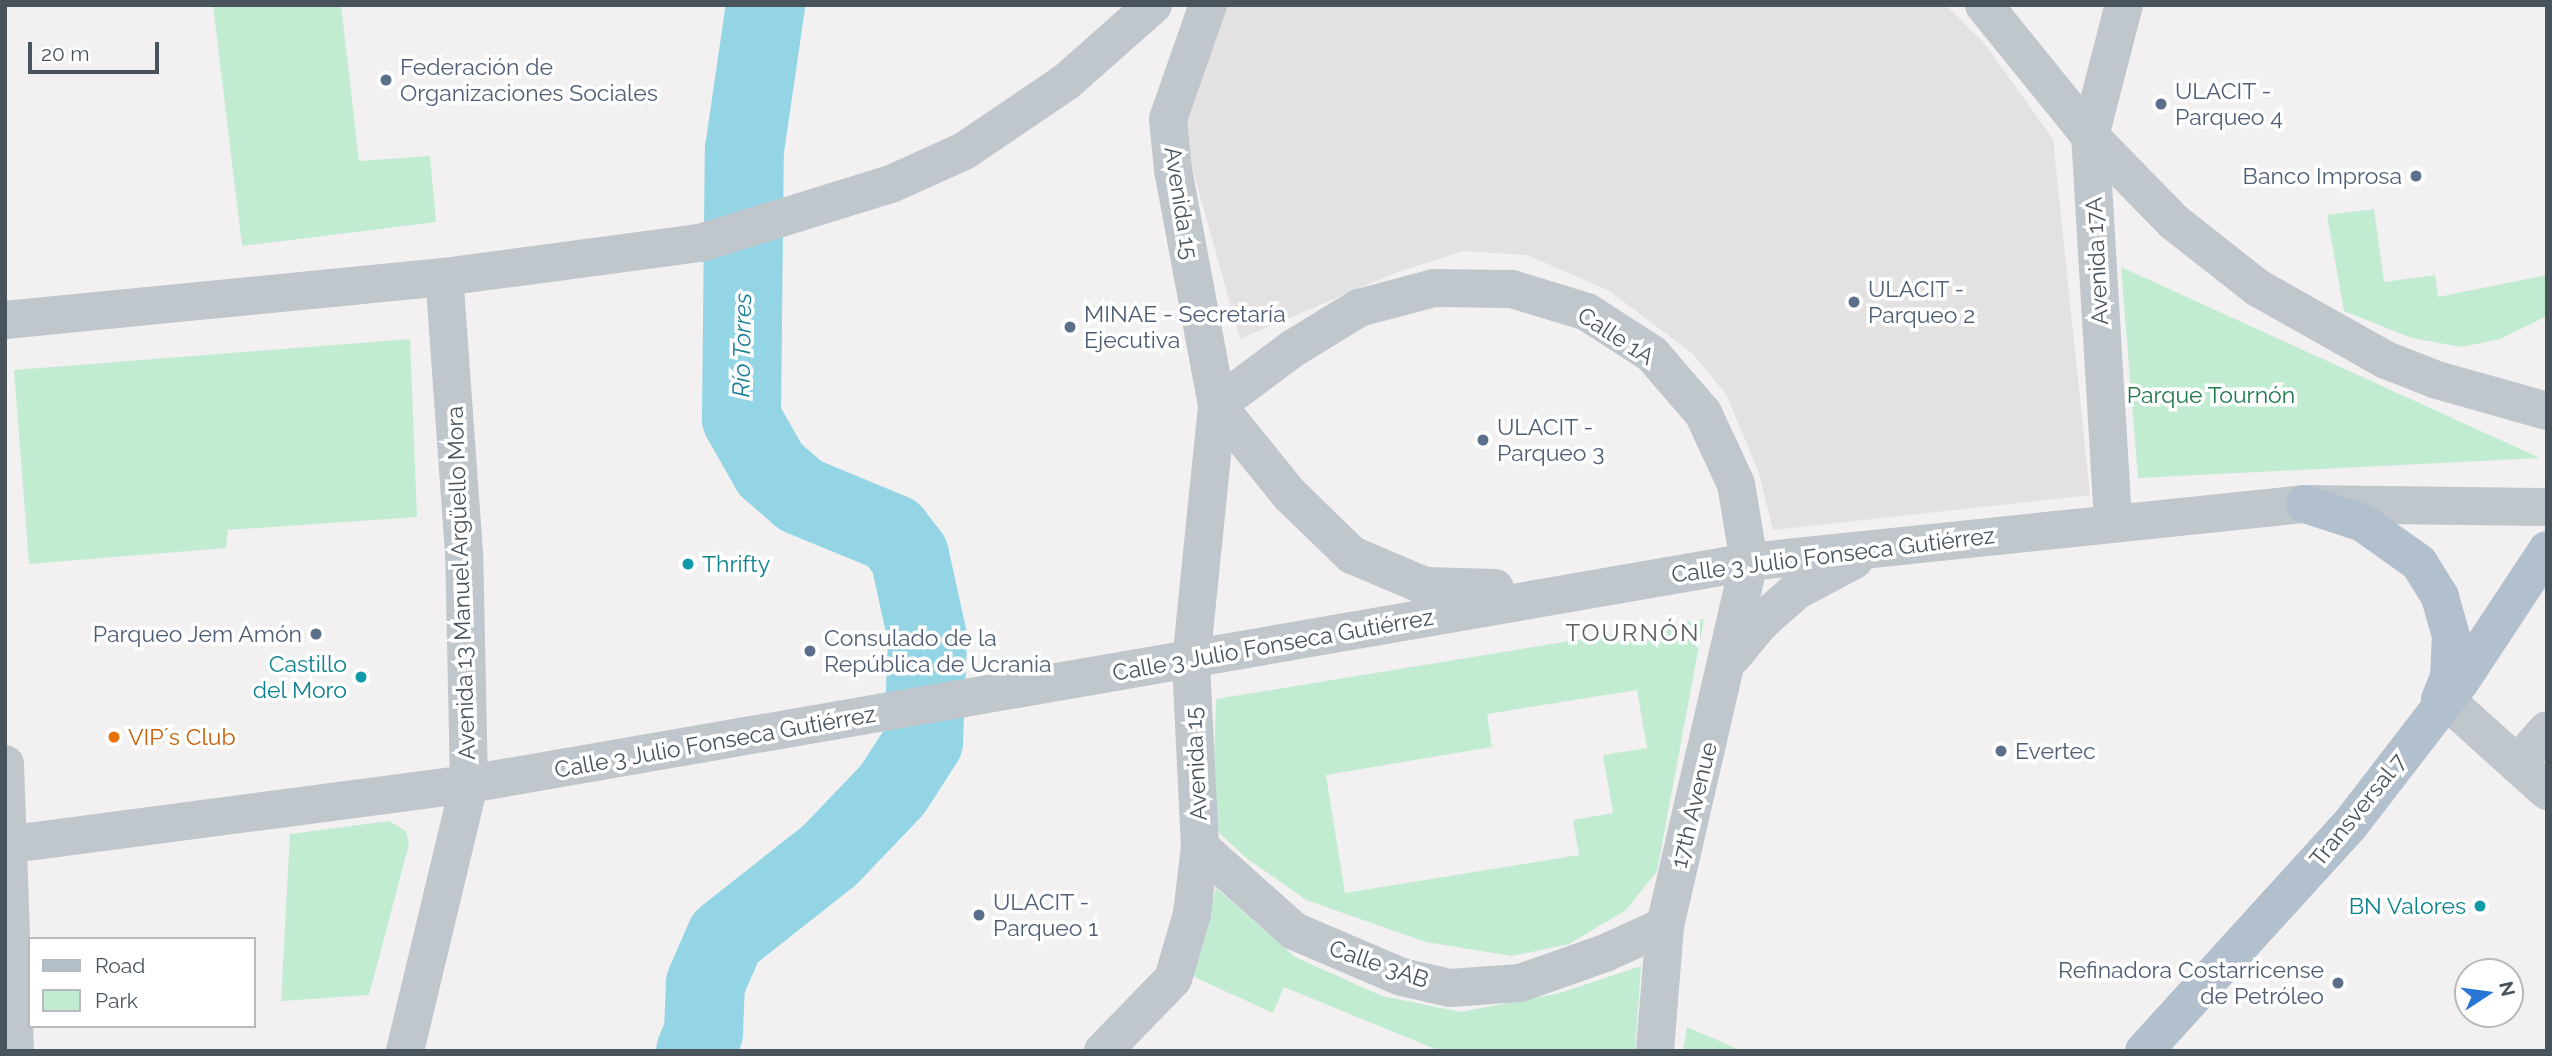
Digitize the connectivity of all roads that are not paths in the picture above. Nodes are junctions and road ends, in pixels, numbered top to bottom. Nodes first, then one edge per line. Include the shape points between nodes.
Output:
1 (1153, 5) edge
2 (1208, 5) edge
3 (1984, 5) edge
4 (2124, 5) edge
5 (2090, 136) junction
6 (444, 277) junction
7 (5, 320) edge
8 (1217, 405) junction
9 (2547, 411) edge
10 (2305, 504) junction
11 (2547, 507) edge
12 (2112, 521) junction
13 (1883, 549) junction
14 (2547, 550) edge
15 (1749, 562) junction
16 (1577, 589) junction
17 (1730, 661) junction
18 (1191, 662) junction
19 (2440, 707) junction
20 (2547, 730) edge
21 (5, 764) edge
22 (2516, 764) junction
23 (469, 784) junction
24 (2547, 791) edge
25 (8, 845) edge
26 (1200, 847) junction
27 (1665, 926) junction
28 (15, 1051) edge
29 (405, 1051) edge
30 (1103, 1051) edge
31 (1655, 1051) edge
32 (2144, 1051) edge

1 - 6 street via 1066,82 964,151 891,184 700,243
2 - 8 street, Avenida 15 via 1168,119 1173,170
3 - 5 street
4 - 5 street, Avenida 17A
5 - 9 street via 2174,222 2258,288 2321,327 2437,380
5 - 12 street, Avenida 17A
6 - 7 street
6 - 23 street, Avenida 13 Manuel Argüello Mora via 464,553
8 - 15 street, Calle 1A via 1292,349 1359,308 1434,288 1512,289 1587,312 1652,354 1703,413 1737,484
8 - 16 street, Avenida 15 via 1290,495 1352,555 1425,586
8 - 18 street, Avenida 15
10 - 11 street, Calle 3 Julio Fonseca Gutiérrez
10 - 12 street, Calle 3 Julio Fonseca Gutiérrez
10 - 19 main road via 2363,523 2419,563 2440,597 2451,636 2449,677
12 - 13 street, Calle 3 Julio Fonseca Gutiérrez
13 - 15 street, Calle 3 Julio Fonseca Gutiérrez
13 - 17 street via 1838,566 1796,591 1759,623
14 - 19 main road, Transversal 7
15 - 16 street, Calle 3 Julio Fonseca Gutiérrez
15 - 17 street, 17th Avenue
16 - 18 street, Calle 3 Julio Fonseca Gutiérrez
17 - 27 street, 17th Avenue
18 - 23 street, Calle 3 Julio Fonseca Gutiérrez
18 - 26 street, Avenida 15
19 - 22 street
19 - 32 main road, Transversal 7 via 2349,826
20 - 22 street
21 - 25 street
22 - 24 street
23 - 25 street, Calle 3 Julio Fonseca Gutiérrez
23 - 29 street, Avenida 13 Manuel Argüello Mora
25 - 28 street
26 - 27 street, Calle 3AB via 1294,931 1402,978 1450,988 1520,983
26 - 30 street, Avenida 15 via 1192,914 1173,979
27 - 31 street, 17th Avenue

